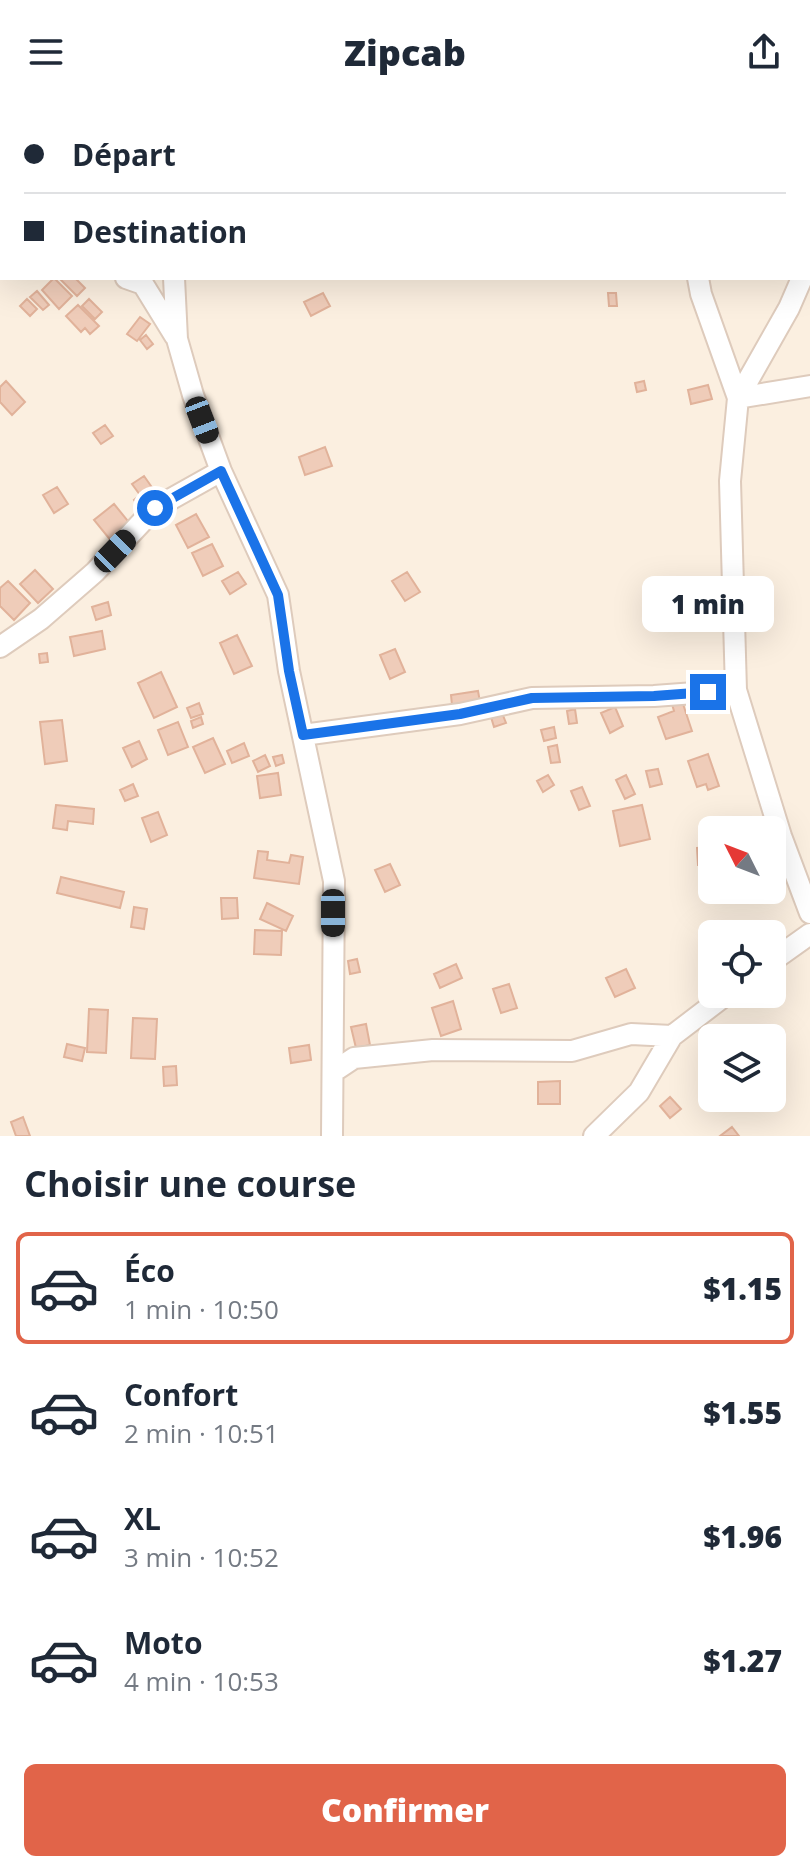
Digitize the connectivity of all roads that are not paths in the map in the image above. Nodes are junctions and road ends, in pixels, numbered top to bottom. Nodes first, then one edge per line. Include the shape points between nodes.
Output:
1 (132, 280) edge
2 (174, 280) edge
3 (699, 280) edge
4 (801, 280) edge
5 (177, 339) junction
6 (810, 386) edge
7 (738, 398) junction
8 (221, 471) junction
9 (0, 647) edge
10 (736, 690) junction
11 (303, 735) junction
12 (810, 913) edge
13 (810, 934) edge
14 (786, 951) edge
15 (709, 1008) edge
16 (672, 1036) junction
17 (333, 1072) junction
18 (332, 1136) edge
19 (594, 1136) edge

1 - 5 street via 143,284
2 - 5 street
3 - 7 street
4 - 7 street
5 - 8 street
6 - 7 street
7 - 10 street via 730,481
8 - 9 street via 155,508 95,572
8 - 11 street via 278,595
10 - 11 street via 532,698 460,714
10 - 12 street
11 - 17 street via 334,881
13 - 14 street
15 - 16 street
16 - 17 street via 631,1034 572,1051 433,1050 354,1058
16 - 19 street via 639,1092
17 - 18 street

